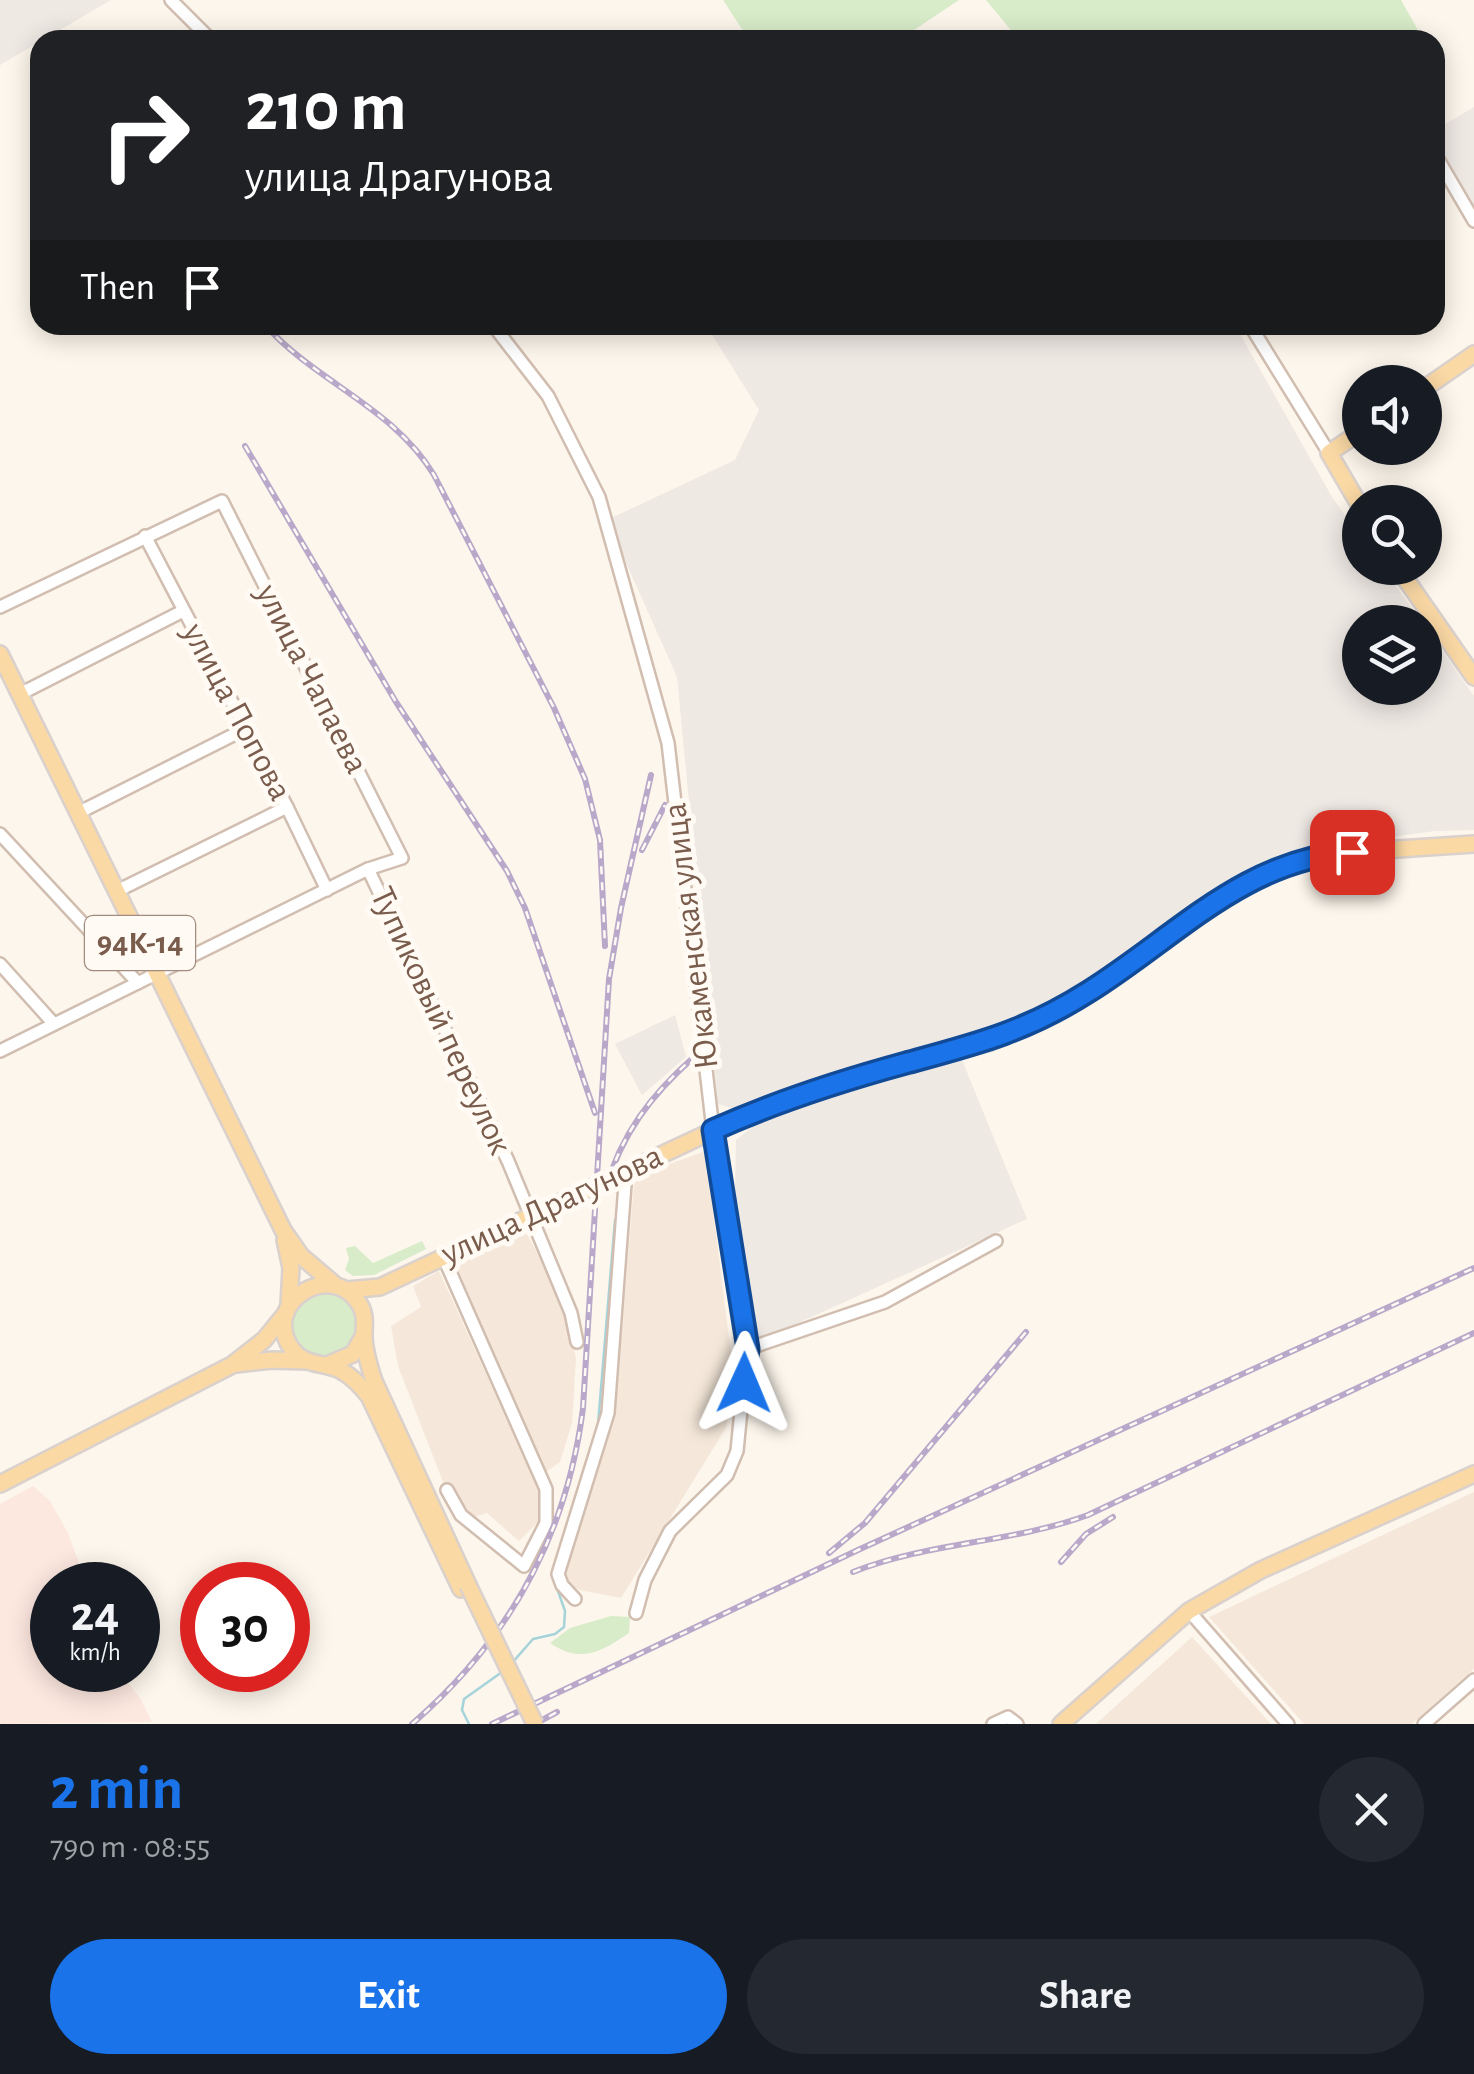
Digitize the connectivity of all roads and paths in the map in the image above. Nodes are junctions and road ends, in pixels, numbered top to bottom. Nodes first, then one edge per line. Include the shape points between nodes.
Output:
1 (171, 0) edge
2 (201, 30) edge
3 (1445, 171) edge
4 (1474, 222) edge
5 (501, 335) edge
6 (1256, 335) edge
7 (1474, 354) edge
8 (1442, 376) edge
9 (1342, 445) edge
10 (1330, 453) junction
11 (1348, 485) edge
12 (146, 536) junction
13 (1410, 585) edge
14 (0, 606) edge
15 (182, 611) junction
16 (0, 654) edge
17 (1474, 678) edge
18 (20, 694) junction
19 (244, 729) junction
20 (287, 807) junction
21 (78, 813) junction
22 (0, 834) edge
23 (1474, 844) edge
24 (368, 868) junction
25 (327, 890) junction
26 (115, 892) junction
27 (0, 964) edge
28 (155, 975) junction
29 (138, 984) junction
30 (54, 1024) junction
31 (0, 1051) edge
32 (713, 1130) junction
33 (626, 1171) junction
34 (528, 1216) junction
35 (284, 1230) junction
36 (996, 1241) dead end
37 (443, 1256) junction
38 (402, 1276) junction
39 (342, 1288) junction
40 (287, 1309) junction
41 (365, 1328) junction
42 (577, 1342) dead end
43 (748, 1349) junction
44 (306, 1362) junction
45 (232, 1365) junction
46 (326, 1366) junction
47 (1474, 1474) edge
48 (0, 1484) edge
49 (447, 1490) dead end
50 (464, 1587) junction
51 (575, 1599) dead end
52 (636, 1612) dead end
53 (1191, 1613) junction
54 (1474, 1680) edge
55 (523, 1724) edge
56 (535, 1724) edge
57 (994, 1724) edge
58 (1017, 1724) edge
59 (1060, 1724) edge
60 (1072, 1724) edge
61 (1288, 1724) edge
62 (1424, 1724) edge

1 - 2 street
3 - 4 street
5 - 32 street, Юкаменская улица via 548,396 607,520 671,760
6 - 10 street
7 - 8 main road
9 - 10 main road
10 - 11 main road
12 - 14 street
12 - 15 street, улица Попова
12 - 24 street, улица Чапаева via 222,501 402,858
13 - 17 main road
15 - 18 street
15 - 19 street, улица Попова
16 - 18 main road, 94К-14
18 - 21 main road, 94К-14
19 - 20 street, улица Попова
19 - 21 street
20 - 25 street, улица Попова
20 - 26 street
21 - 26 main road, 94К-14
22 - 29 street
23 - 32 main road, улица Драгунова via 1323,854 1285,864 1228,894 1046,1018 990,1042 760,1108
24 - 25 street
24 - 34 street, Тупиковый переулок
25 - 28 street
26 - 28 main road, 94К-14
27 - 30 street
28 - 29 street
28 - 35 main road, 94К-14
29 - 30 street
30 - 31 street
32 - 33 main road, улица Драгунова
32 - 43 street, Юкаменская улица
33 - 34 main road, улица Драгунова
33 - 51 street via 608,1413 558,1574
34 - 37 main road, улица Драгунова
34 - 42 street, Тупиковый переулок
35 - 39 main road via 301,1256
35 - 40 main road
36 - 43 street via 885,1302
37 - 38 main road, улица Драгунова
37 - 49 street via 546,1489 546,1523 524,1566 460,1515
38 - 39 main road, улица Драгунова via 380,1286
38 - 41 main road, улица Драгунова via 377,1298
39 - 40 main road via 312,1286
39 - 41 main road via 360,1305
40 - 44 main road via 286,1338
40 - 45 main road via 264,1340
41 - 46 main road via 353,1354
41 - 50 main road via 374,1381
43 - 52 street, Юкаменская улица via 737,1451 727,1475 670,1531
44 - 45 main road
44 - 46 main road
45 - 48 main road
46 - 50 main road via 346,1373 369,1396
47 - 53 main road via 1262,1570
50 - 55 main road
50 - 56 main road, bridge
53 - 59 main road
53 - 60 main road
53 - 61 street
54 - 62 street
57 - 58 street via 1008,1717

